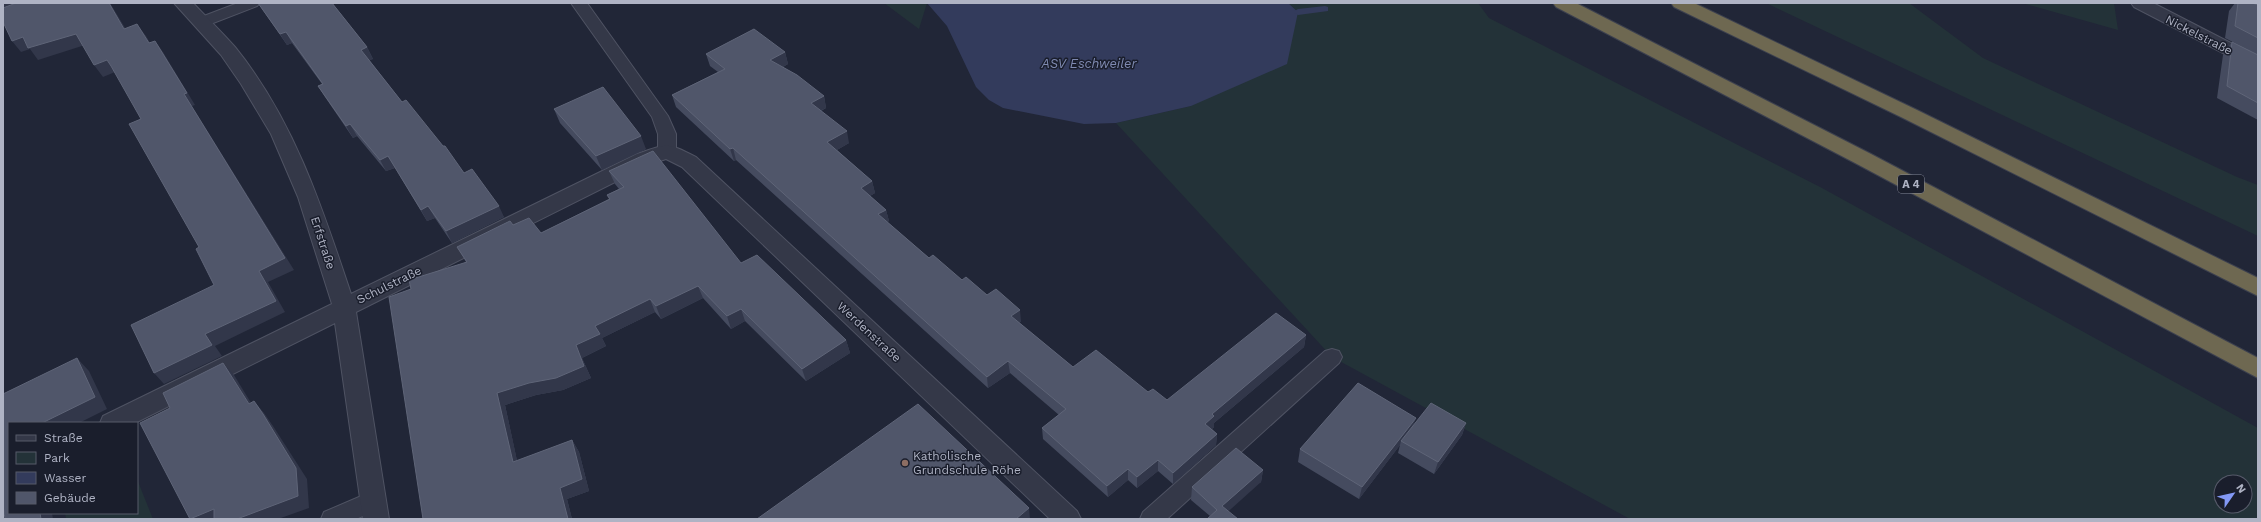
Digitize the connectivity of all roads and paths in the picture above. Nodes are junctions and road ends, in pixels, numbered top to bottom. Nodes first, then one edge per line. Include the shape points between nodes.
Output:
1 (182, 3) edge
2 (252, 3) edge
3 (578, 3) edge
4 (1562, 3) edge
5 (1680, 3) edge
6 (2140, 3) edge
7 (202, 22) junction
8 (2258, 65) edge
9 (667, 151) junction
10 (2258, 288) edge
11 (344, 307) junction
12 (1332, 357) dead end
13 (2258, 369) edge
14 (114, 422) edge
15 (374, 510) edge
16 (332, 519) edge
17 (1068, 519) edge
18 (1151, 519) edge

1 - 7 street, Erfstraße
2 - 7 lane
3 - 9 lane via 660,116 667,134
4 - 13 highway, A 4 via 1864,159
5 - 10 highway via 1910,114
6 - 8 street, Nickelstraße
7 - 11 street, Erfstraße via 228,51 281,134 308,197
9 - 11 street, Schulstraße via 644,159
9 - 17 street, Werdenstraße via 689,162
11 - 14 street, Schulstraße
11 - 15 street, Erfstraße
12 - 18 lane
15 - 16 lane

